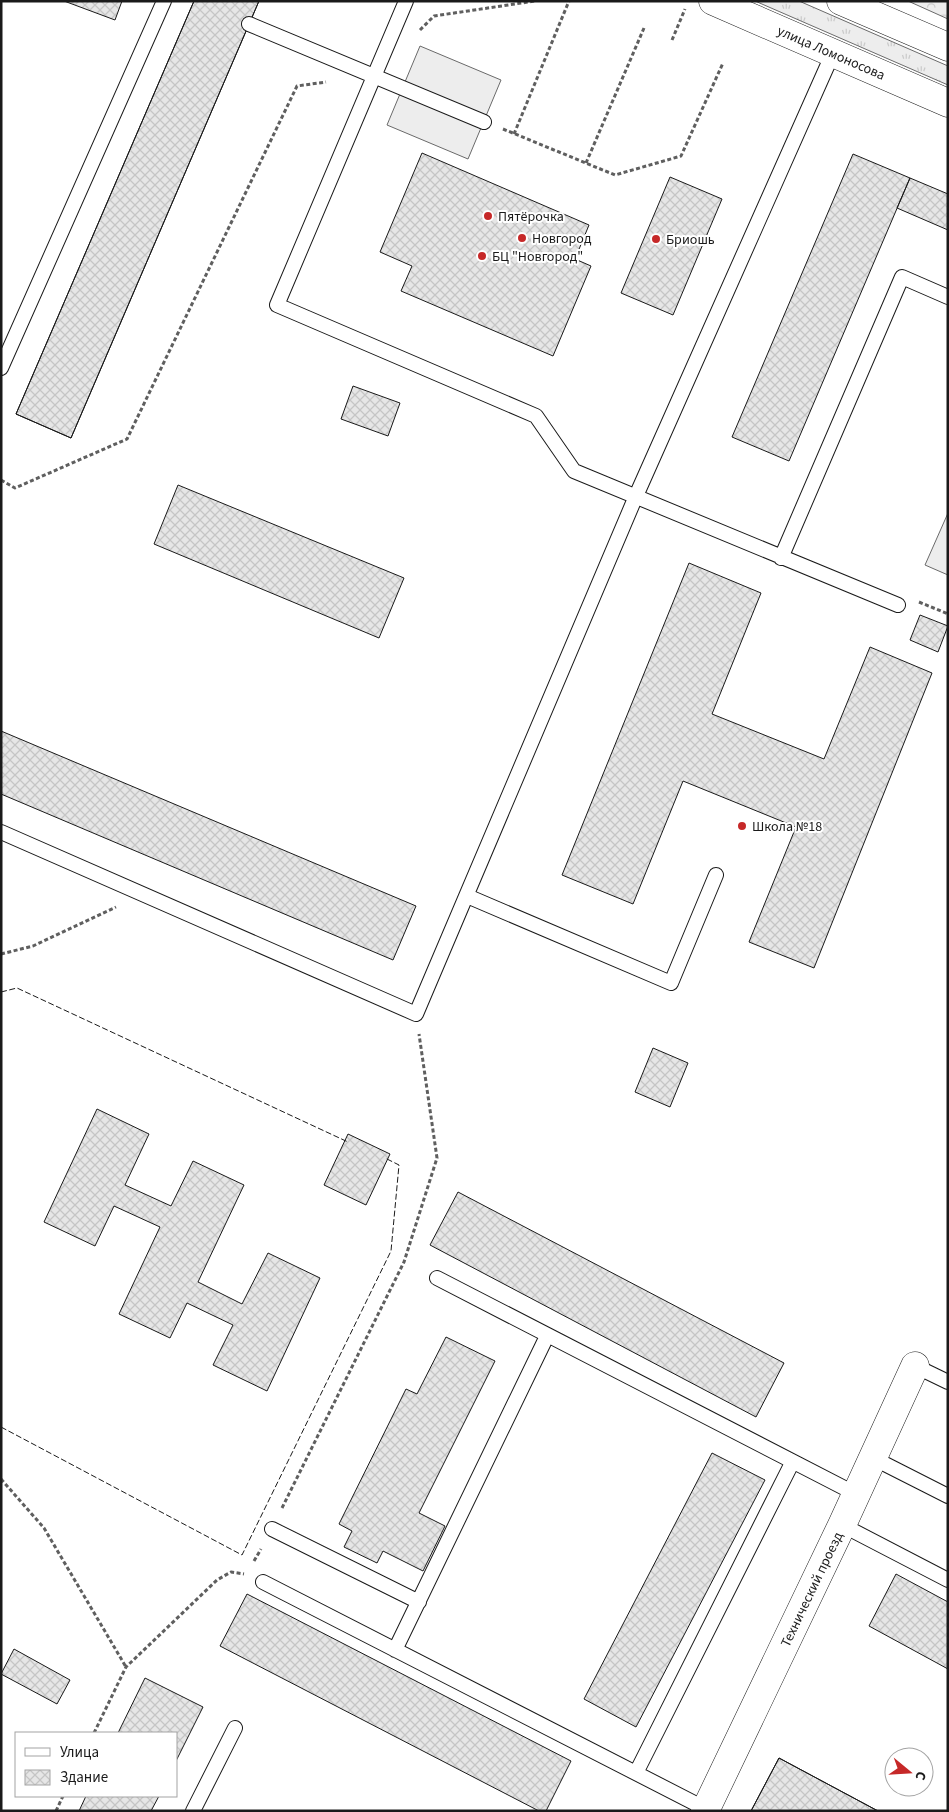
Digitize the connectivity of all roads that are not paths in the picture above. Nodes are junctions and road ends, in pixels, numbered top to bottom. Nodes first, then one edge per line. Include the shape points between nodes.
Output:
1 (164, 1) edge
2 (406, 1) edge
3 (713, 1) edge
4 (841, 1) edge
5 (249, 24) dead end
6 (948, 48) edge
7 (833, 53) junction
8 (374, 76) junction
9 (948, 103) edge
10 (484, 122) road end
11 (948, 297) edge
12 (1, 368) edge
13 (636, 496) junction
14 (781, 558) junction
15 (898, 605) road end
16 (1, 832) edge
17 (716, 875) dead end
18 (467, 896) junction
19 (437, 1278) dead end
20 (547, 1336) junction
21 (915, 1366) joint
22 (948, 1382) edge
23 (873, 1458) junction
24 (792, 1462) junction
25 (856, 1494) junction
26 (948, 1496) edge
27 (842, 1524) junction
28 (272, 1529) road end
29 (948, 1580) edge
30 (263, 1582) road end
31 (419, 1602) junction
32 (395, 1650) junction
33 (235, 1728) dead end
34 (636, 1773) junction
35 (705, 1810) edge
36 (193, 1811) edge

1 - 12 lane
2 - 8 lane
3 - 7 street, улица Ломоносова
4 - 6 street
5 - 8 lane
7 - 9 street, улица Ломоносова
7 - 13 lane
8 - 10 lane
8 - 13 lane via 277,305 536,416 574,471
11 - 14 lane via 902,277
13 - 14 lane
13 - 18 lane
14 - 15 lane
16 - 18 lane via 416,1014
17 - 18 lane via 671,983
19 - 20 lane
20 - 24 lane
20 - 31 lane
21 - 22 lane
21 - 23 street, Технический проезд
23 - 25 street, Технический проезд
23 - 26 lane
24 - 25 lane
24 - 34 lane
25 - 27 street, Технический проезд
27 - 29 lane
27 - 35 street, Технический проезд
28 - 31 lane
30 - 32 lane
31 - 32 lane
32 - 34 lane
33 - 36 lane
34 - 35 lane

